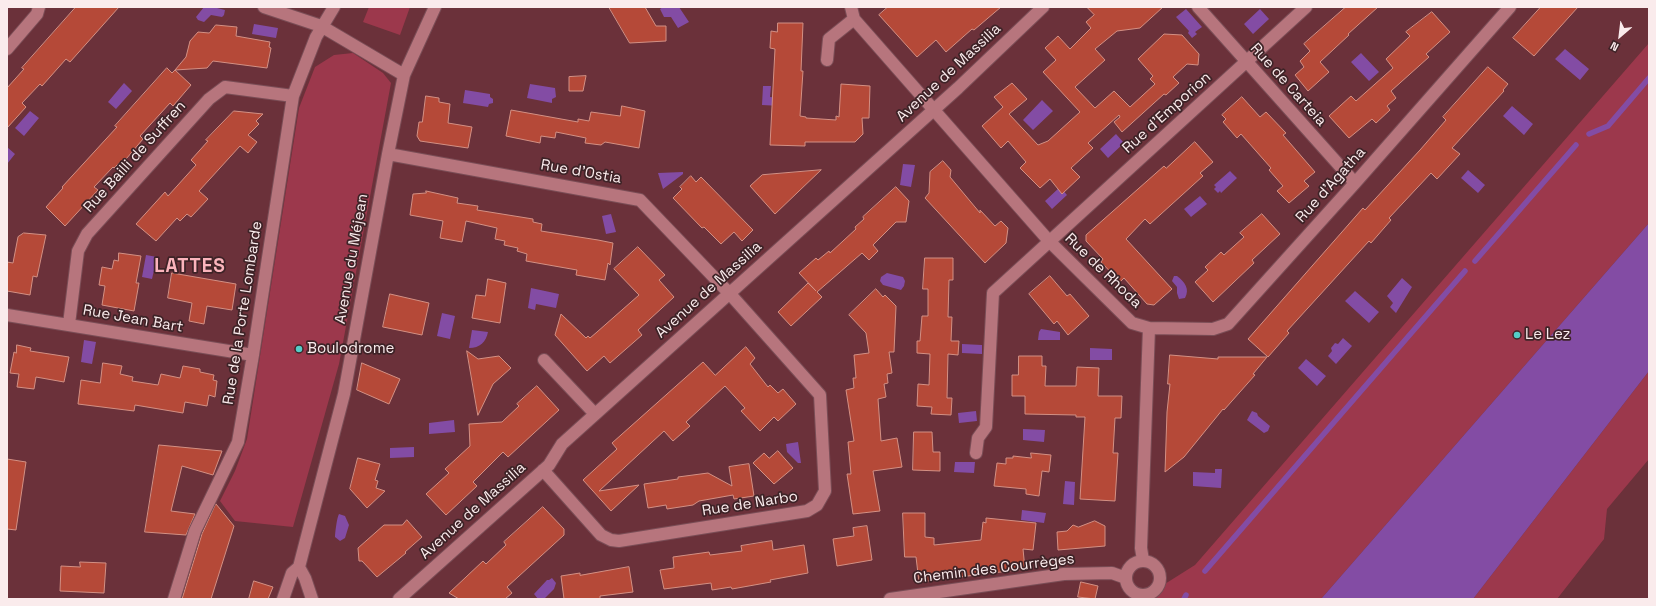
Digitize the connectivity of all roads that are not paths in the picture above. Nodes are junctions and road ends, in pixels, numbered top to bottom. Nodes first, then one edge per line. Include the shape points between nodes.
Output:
1 (39, 7) edge
2 (264, 7) edge
3 (334, 7) edge
4 (435, 7) edge
5 (1043, 7) edge
6 (1198, 7) edge
7 (1306, 7) edge
8 (1510, 7) edge
9 (852, 13) edge
10 (321, 26) junction
11 (7, 49) edge
12 (827, 60) dead end
13 (1246, 63) junction
14 (404, 75) junction
15 (293, 96) junction
16 (934, 109) junction
17 (388, 154) junction
18 (1355, 183) junction
19 (1049, 240) junction
20 (730, 294) junction
21 (7, 315) edge
22 (69, 324) junction
23 (1149, 328) junction
24 (253, 355) junction
25 (544, 360) dead end
26 (595, 414) junction
27 (976, 452) dead end
28 (543, 470) junction
29 (1143, 560) junction
30 (299, 567) junction
31 (1126, 578) junction
32 (1142, 597) edge
33 (174, 599) edge
34 (284, 599) edge
35 (312, 599) edge
36 (399, 599) edge
37 (890, 599) edge

1 - 11 street via 38,14
2 - 10 street
3 - 10 street, Rue de la Porte Lombarde
4 - 14 street, Avenue du Méjean
5 - 16 street, Avenue de Massilia
6 - 13 street, Rue de Carteia
7 - 13 street, Rue d'Emporion
8 - 18 street, Rue d'Agatha
9 - 12 street via 829,39
9 - 16 street, Rue de Rhoda
10 - 14 street
10 - 15 street, Rue de la Porte Lombarde
13 - 18 street, Rue de Carteia
13 - 19 street, Rue d'Emporion
14 - 17 street, Avenue du Méjean
15 - 22 street, Rue Bailli de Suffren via 225,87 209,99 87,234 78,251
15 - 24 street, Rue de la Porte Lombarde
16 - 19 street, Rue de Rhoda
16 - 20 street, Avenue de Massilia
17 - 20 street, Rue d'Ostia via 640,200
17 - 30 street, Avenue du Méjean via 344,394
18 - 23 street, Rue d'Agatha via 1228,324 1213,329
19 - 23 street, Rue de Rhoda via 1132,323
19 - 27 street, Rue d'Emporion via 993,293 986,427 978,438
20 - 26 street, Avenue de Massilia
20 - 28 street, Rue de Narbo via 820,395 825,491 817,505 807,511 619,541 611,540 601,536
21 - 22 street, Rue Jean Bart
22 - 24 street, Rue Jean Bart
23 - 29 street, Rue de Rhoda via 1141,540
24 - 33 street, Rue de la Porte Lombarde via 238,442 196,531
25 - 26 street
26 - 28 street, Avenue de Massilia via 562,444 550,465
28 - 36 street, Avenue de Massilia
29 - 31 street via 1129,568
29 - 32 street via 1153,563 1159,571 1160,582 1154,591
30 - 34 street, Avenue du Méjean via 292,573
30 - 35 street
31 - 32 street via 1133,592
31 - 37 street, Chemin des Courrèges via 1112,573 1064,574

